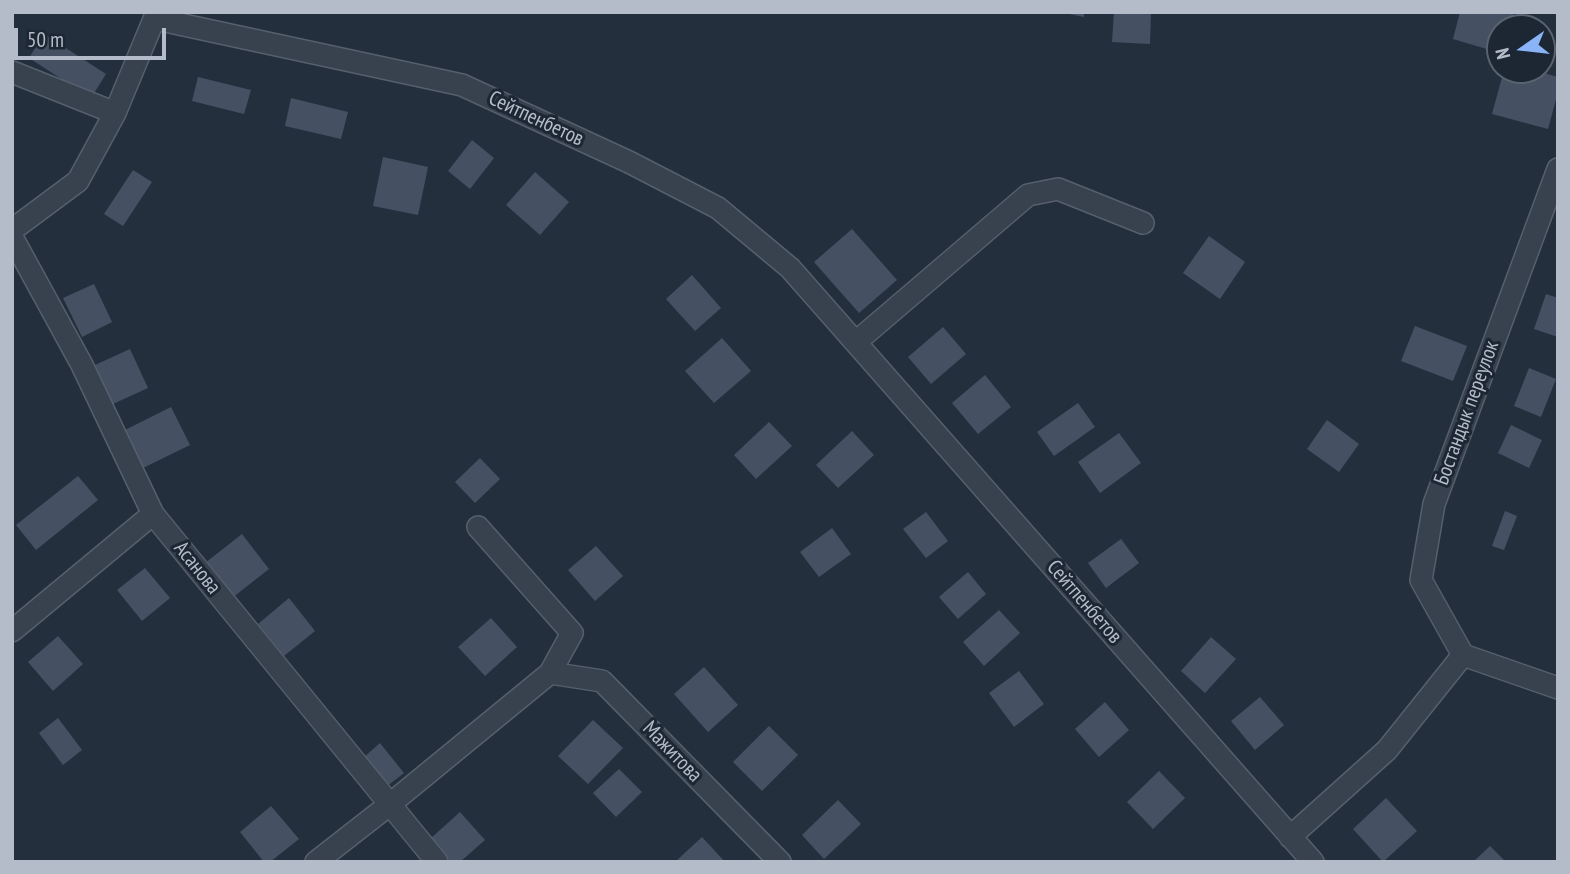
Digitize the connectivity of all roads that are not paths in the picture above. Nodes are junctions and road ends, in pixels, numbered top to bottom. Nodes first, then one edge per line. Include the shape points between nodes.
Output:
1 (156, 16) edge
2 (12, 72) edge
3 (115, 113) junction
4 (1558, 169) edge
5 (1143, 223) dead end
6 (12, 230) edge
7 (12, 237) edge
8 (856, 342) junction
9 (153, 514) junction
10 (478, 527) dead end
11 (12, 631) edge
12 (1463, 655) junction
13 (550, 673) junction
14 (1558, 688) edge
15 (389, 805) junction
16 (1290, 837) junction
17 (316, 862) edge
18 (437, 862) edge
19 (779, 862) edge
20 (1313, 862) edge

1 - 3 street
1 - 8 street, Сейтпенбетов via 462,85 629,162 718,208 790,268
2 - 3 street
3 - 6 street via 78,181
4 - 12 street, Бостандык переулок via 1433,504 1421,580
5 - 8 street via 1058,189 1028,195
7 - 9 street, Асанова via 82,365
8 - 16 street, Сейтпенбетов
9 - 11 street
9 - 15 street, Асанова
10 - 13 street via 572,633
12 - 14 street
12 - 16 street via 1387,750
13 - 15 street
13 - 19 street, Мажитова via 602,681
15 - 17 street
15 - 18 street, Асанова
16 - 20 street, Сейтпенбетов

